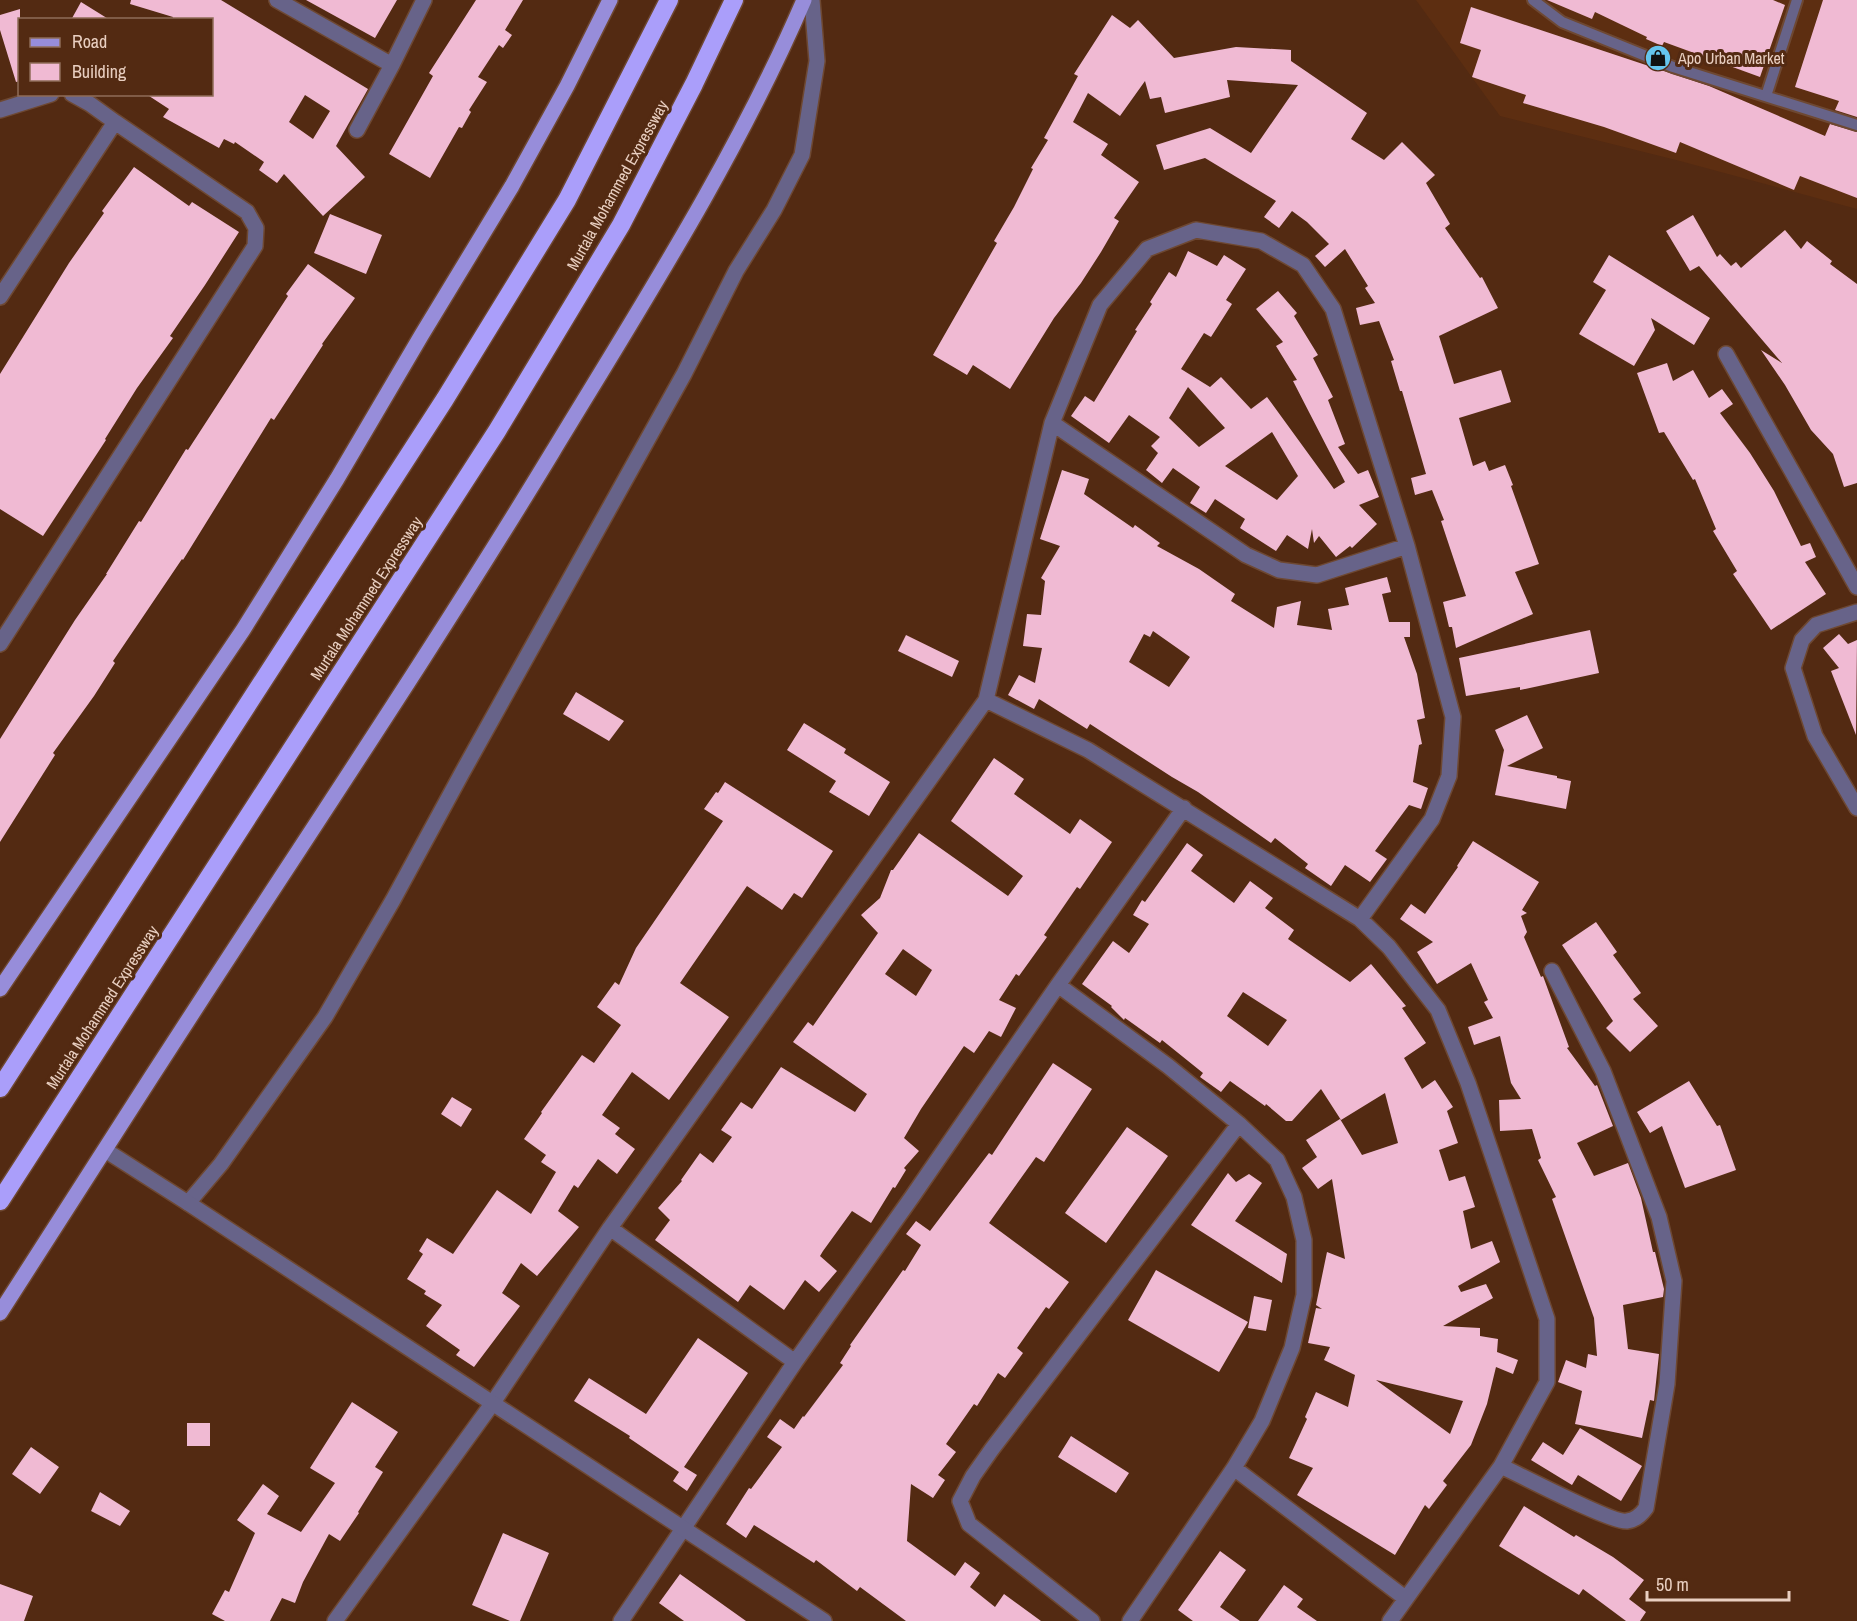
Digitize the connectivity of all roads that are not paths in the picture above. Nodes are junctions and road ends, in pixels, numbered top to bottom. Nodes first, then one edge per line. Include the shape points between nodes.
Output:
1 (277, 0) edge
2 (424, 0) edge
3 (610, 0) edge
4 (669, 0) edge
5 (734, 0) edge
6 (804, 0) edge
7 (812, 0) edge
8 (1533, 0) edge
9 (1797, 0) edge
10 (392, 64) junction
11 (45, 96) edge
12 (76, 96) edge
13 (1766, 96) junction
14 (0, 110) edge
15 (115, 122) junction
16 (1857, 125) edge
17 (357, 130) dead end
18 (0, 297) edge
19 (1726, 354) dead end
20 (1052, 423) junction
21 (1407, 546) junction
22 (1857, 587) edge
23 (1857, 612) edge
24 (0, 644) edge
25 (986, 700) junction
26 (1184, 808) junction
27 (1857, 808) edge
28 (1360, 919) junction
29 (1552, 971) dead end
30 (1058, 985) junction
31 (0, 989) edge
32 (0, 1088) edge
33 (1239, 1124) junction
34 (105, 1150) junction
35 (0, 1201) edge
36 (188, 1203) junction
37 (610, 1228) junction
38 (0, 1313) edge
39 (795, 1362) junction
40 (492, 1404) junction
41 (1501, 1466) junction
42 (1234, 1468) junction
43 (683, 1530) junction
44 (1405, 1598) junction
45 (335, 1621) edge
46 (621, 1621) edge
47 (824, 1621) edge
48 (1092, 1621) edge
49 (1130, 1621) edge
50 (1390, 1621) edge

1 - 10 street
2 - 10 street
3 - 31 main road via 512,186 338,479 243,630
4 - 32 highway via 567,200 452,389
5 - 35 highway, Murtala Mohammed Expressway via 621,225 497,431
6 - 34 main road via 734,144 487,559
7 - 36 street via 817,61 802,155 774,210 736,271 684,374 325,1017 221,1164
8 - 13 lane via 1562,22 1673,67
9 - 13 lane
10 - 17 street
11 - 14 street
12 - 15 street
13 - 16 lane
15 - 18 street
15 - 24 street via 247,212 256,228 255,246
19 - 22 street
20 - 21 street via 1246,555 1279,570 1317,575
20 - 21 street via 1100,305 1146,249 1196,230 1262,241 1303,265 1333,309
20 - 25 street
21 - 28 street via 1453,717 1449,776 1432,819
23 - 27 street via 1816,625 1802,640 1793,668 1815,736
25 - 26 street via 1089,750
25 - 37 street
26 - 28 street
26 - 30 street
28 - 41 street via 1389,947 1438,1010 1468,1083 1547,1318 1547,1382
29 - 41 street via 1603,1071 1659,1217 1674,1281 1668,1384 1646,1508 1640,1516 1624,1522
30 - 33 street
30 - 39 street
33 - 42 street via 1277,1160 1294,1197 1304,1240 1304,1295 1292,1348 1266,1411
33 - 48 street via 992,1449 960,1501 969,1524
34 - 36 street
34 - 38 main road
36 - 40 street
37 - 39 street
37 - 40 street
39 - 43 street
40 - 43 street
40 - 45 street
41 - 44 street
42 - 44 street
42 - 49 street
43 - 46 street
43 - 47 street
44 - 50 street

